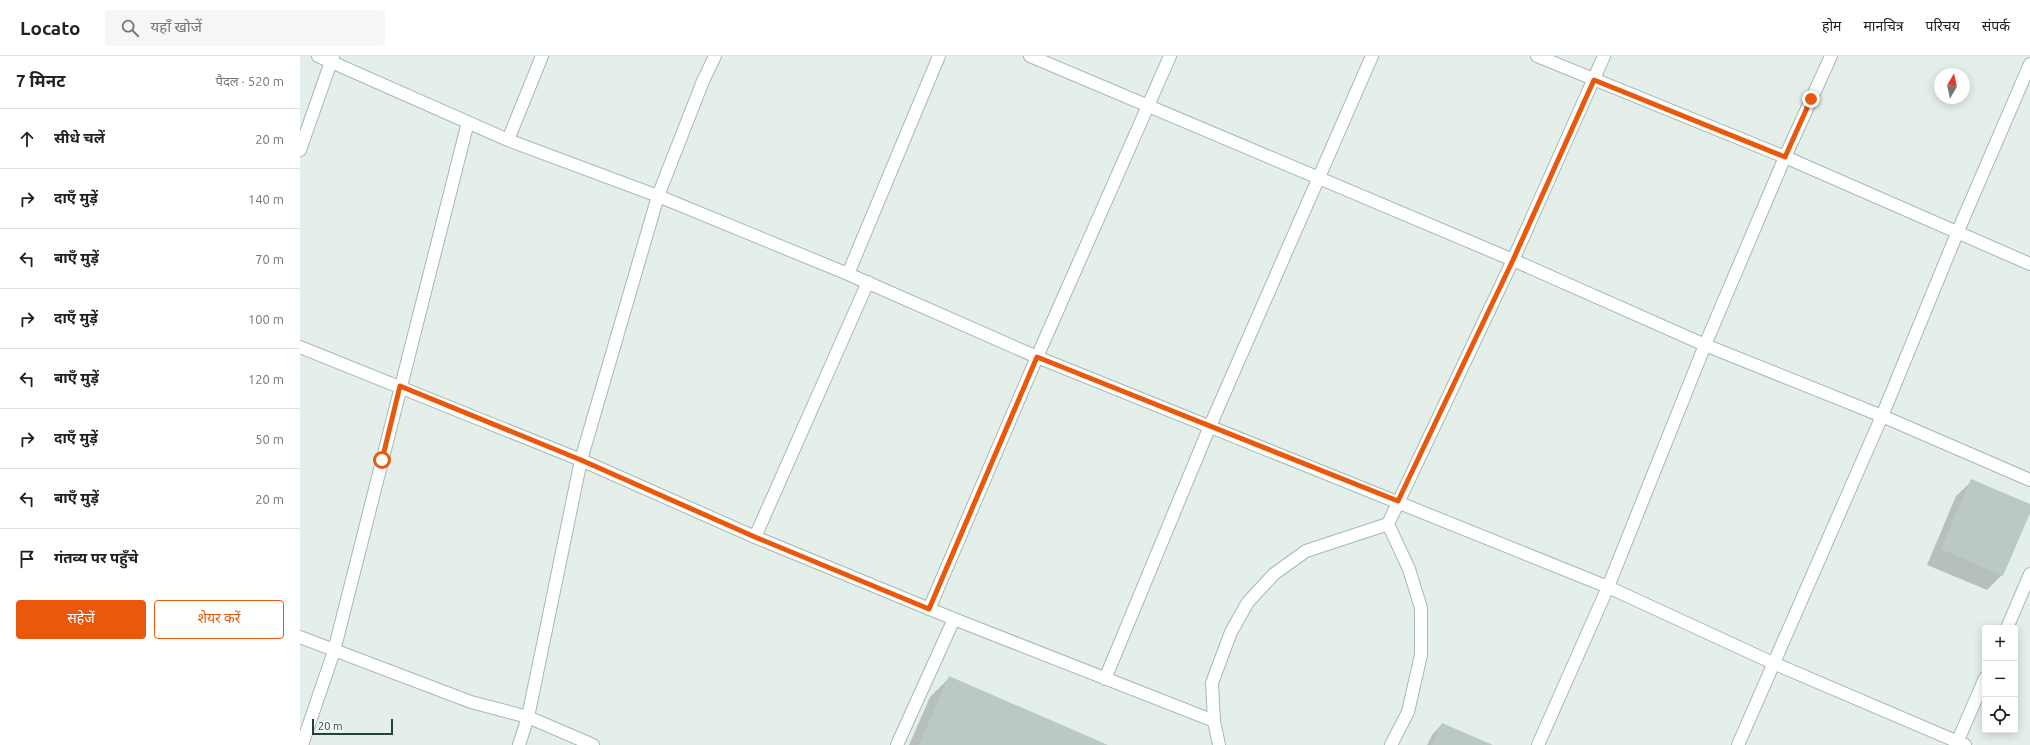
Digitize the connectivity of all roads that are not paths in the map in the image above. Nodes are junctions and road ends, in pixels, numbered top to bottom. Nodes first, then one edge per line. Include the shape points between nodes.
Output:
1 (318, 56) edge
2 (542, 56) edge
3 (715, 56) edge
4 (939, 56) edge
5 (1030, 56) edge
6 (1170, 56) edge
7 (1372, 56) edge
8 (1537, 56) edge
9 (1604, 56) edge
10 (1831, 56) edge
11 (332, 58) edge
12 (2030, 64) edge
13 (1594, 80) junction
14 (1149, 106) junction
15 (468, 122) junction
16 (508, 140) junction
17 (300, 150) edge
18 (1785, 157) junction
19 (1318, 178) junction
20 (658, 196) junction
21 (1958, 231) junction
22 (1513, 260) junction
23 (2030, 264) edge
24 (848, 274) junction
25 (868, 282) junction
26 (1705, 345) junction
27 (300, 347) edge
28 (1037, 357) junction
29 (400, 386) junction
30 (1882, 416) junction
31 (1210, 426) junction
32 (581, 460) junction
33 (2030, 480) edge
34 (1398, 501) junction
35 (1388, 524) junction
36 (755, 537) junction
37 (2030, 574) edge
38 (1608, 587) junction
39 (929, 609) junction
40 (954, 619) junction
41 (2008, 625) edge
42 (300, 637) edge
43 (334, 651) junction
44 (1773, 663) junction
45 (1105, 680) junction
46 (1982, 686) edge
47 (528, 717) junction
48 (1214, 721) junction
49 (1960, 744) edge
50 (302, 745) edge
51 (519, 745) edge
52 (592, 745) edge
53 (897, 745) edge
54 (1219, 745) edge
55 (1391, 745) edge
56 (1538, 745) edge
57 (1738, 745) edge

1 - 11 street
2 - 16 street
3 - 20 street via 703,80
4 - 24 street
5 - 14 street
6 - 14 street
7 - 19 street
8 - 13 street
9 - 13 street
10 - 18 street
11 - 15 street
11 - 17 street
12 - 21 street
13 - 18 street
13 - 22 street
14 - 19 street
14 - 28 street
15 - 16 street
15 - 29 street
16 - 20 street
18 - 21 street
18 - 26 street
19 - 22 street
19 - 31 street
20 - 24 street
20 - 32 street
21 - 23 street
21 - 30 street
22 - 26 street
22 - 34 street
24 - 25 street
25 - 28 street
25 - 36 street
26 - 30 street
26 - 38 street
27 - 29 street
28 - 31 street
28 - 39 street
29 - 32 street
29 - 43 street
30 - 33 street
30 - 44 street
31 - 34 street
31 - 45 street
32 - 36 street
32 - 47 street
34 - 35 street
34 - 38 street
35 - 48 street via 1306,551 1274,574 1248,602 1231,632 1212,683
35 - 55 street via 1409,568 1421,608 1421,655 1408,712
36 - 39 street
37 - 41 street
38 - 44 street
38 - 56 street
39 - 40 street
40 - 45 street
40 - 53 street
42 - 43 street
43 - 47 street via 471,702
43 - 50 street
44 - 49 street
44 - 57 street
45 - 48 street
46 - 49 street
47 - 51 street
47 - 52 street
48 - 54 street

